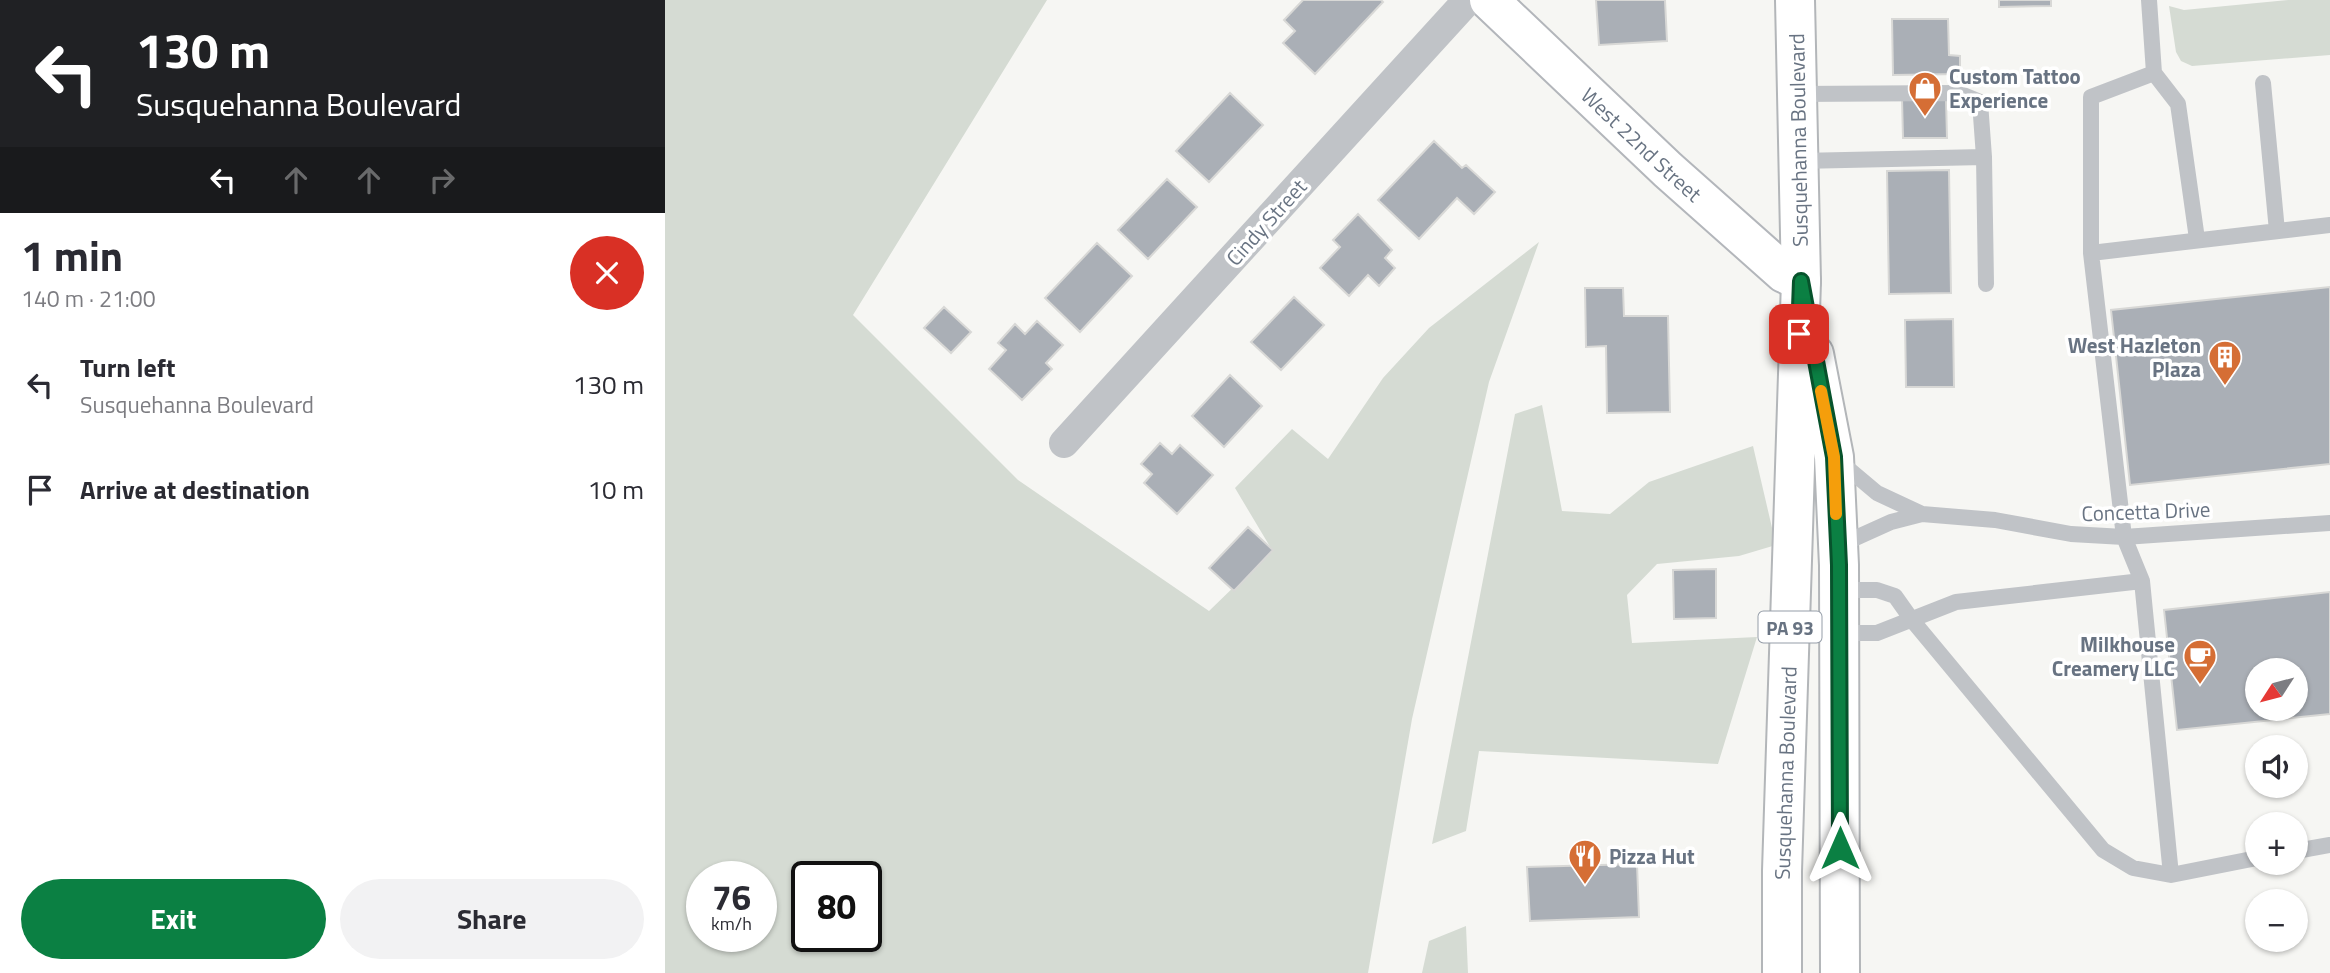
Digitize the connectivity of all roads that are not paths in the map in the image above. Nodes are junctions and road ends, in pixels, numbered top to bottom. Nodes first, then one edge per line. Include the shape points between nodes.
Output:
1 (1468, 0) edge
2 (1489, 0) edge
3 (1795, 0) edge
4 (2149, 0) edge
5 (2154, 74) junction
6 (2263, 83) dead end
7 (1797, 94) junction
8 (1985, 157) junction
9 (1799, 161) junction
10 (2330, 225) edge
11 (2277, 231) junction
12 (2197, 239) junction
13 (2091, 253) junction
14 (1801, 281) junction
15 (1986, 284) dead end
16 (1064, 443) dead end
17 (1834, 457) junction
18 (1922, 514) junction
19 (2330, 523) edge
20 (2124, 537) junction
21 (1838, 547) junction
22 (2142, 581) junction
23 (1839, 590) junction
24 (1912, 621) junction
25 (1839, 633) junction
26 (2330, 845) edge
27 (2308, 849) edge
28 (2245, 860) edge
29 (2171, 875) junction
30 (1782, 973) edge
31 (1840, 973) edge

1 - 16 street, Cindy Street
2 - 14 main road, West 22nd Street via 1678,179 1784,273
3 - 7 main road, Susquehanna Boulevard / PA 93
4 - 5 lane
5 - 12 lane via 2178,104
5 - 13 lane via 2091,97
6 - 11 lane
7 - 8 lane via 1958,93 1980,102
7 - 9 main road, Susquehanna Boulevard / PA 93
8 - 9 lane
8 - 15 lane
9 - 14 main road, Susquehanna Boulevard / PA 93
10 - 11 lane
11 - 12 lane
12 - 13 lane
13 - 20 lane
14 - 17 main road, Susquehanna Boulevard / PA 93
14 - 30 main road, Susquehanna Boulevard / PA 93
17 - 18 lane, Concetta Drive via 1877,493
17 - 21 main road, Susquehanna Boulevard / PA 93
18 - 20 lane, Concetta Drive
18 - 21 lane, Concetta Drive via 1891,522
19 - 20 lane, Concetta Drive
20 - 22 lane
21 - 23 main road, Susquehanna Boulevard / PA 93
22 - 24 lane via 1956,602
22 - 29 lane
23 - 24 lane via 1877,590 1895,596
23 - 25 main road, Susquehanna Boulevard / PA 93
24 - 25 lane via 1877,633
24 - 29 lane via 2103,850 2133,868
25 - 31 main road, Susquehanna Boulevard / PA 93
26 - 27 lane
28 - 29 lane

